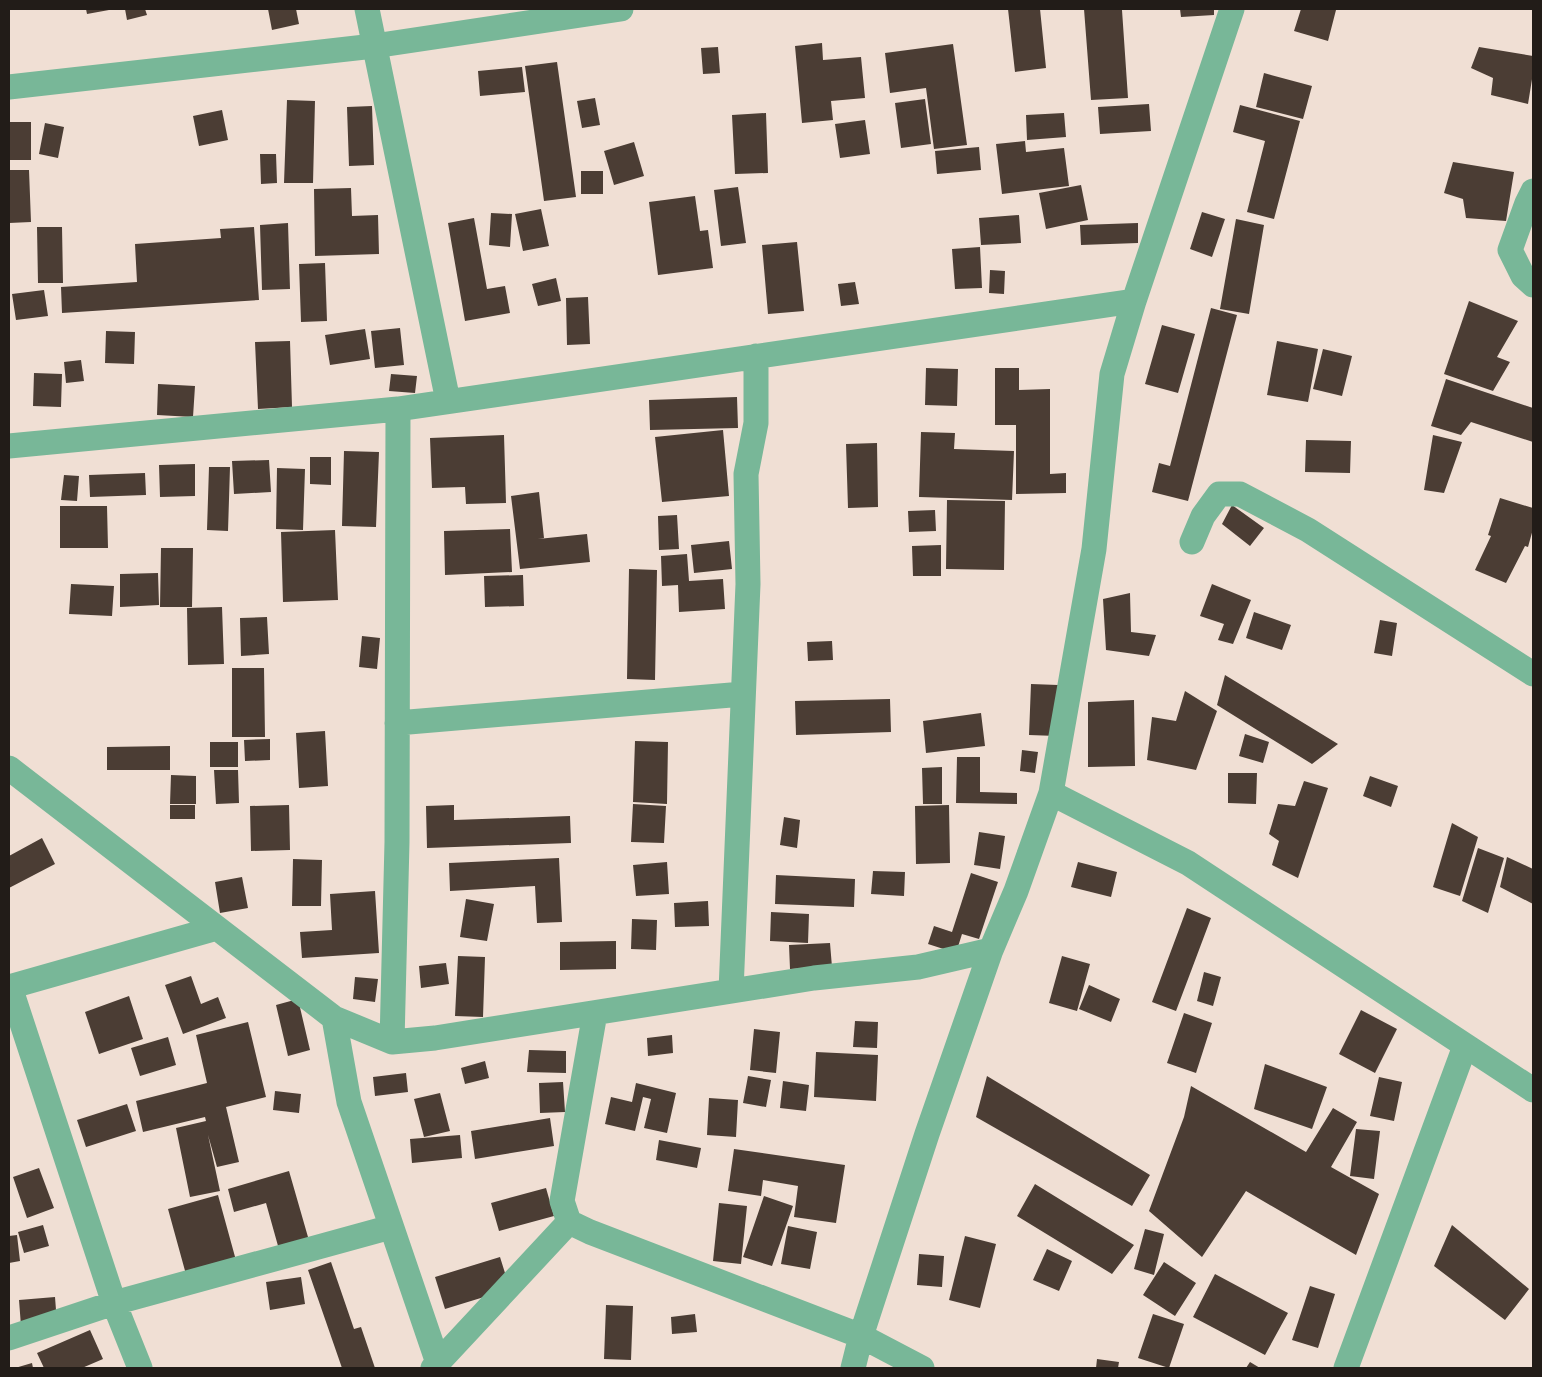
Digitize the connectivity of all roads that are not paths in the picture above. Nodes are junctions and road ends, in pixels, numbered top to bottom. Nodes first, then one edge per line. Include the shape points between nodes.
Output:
1 (367, 9) edge
2 (620, 9) edge
3 (1232, 9) edge
4 (374, 46) junction
5 (9, 87) edge
6 (1533, 191) edge
7 (1533, 285) edge
8 (1134, 301) junction
9 (756, 356) junction
10 (448, 401) junction
11 (398, 409) junction
12 (9, 446) edge
13 (1192, 542) dead end
14 (1532, 668) edge
15 (743, 694) junction
16 (397, 723) junction
17 (9, 768) edge
18 (1051, 793) junction
19 (217, 928) junction
20 (991, 950) junction
21 (9, 987) edge
22 (731, 991) junction
23 (595, 1013) junction
24 (334, 1018) junction
25 (392, 1042) junction
26 (1465, 1046) junction
27 (1533, 1090) edge
28 (569, 1222) junction
29 (391, 1227) junction
30 (114, 1303) junction
31 (861, 1336) junction
32 (9, 1338) edge
33 (436, 1366) edge
34 (140, 1368) edge
35 (853, 1368) edge
36 (922, 1368) edge
37 (1346, 1368) edge

1 - 4 street
2 - 4 street
3 - 8 street
4 - 5 street
4 - 10 street
6 - 7 street via 1510,250 1523,276
8 - 9 street
8 - 18 street via 1112,374 1094,549
9 - 10 street
9 - 15 street via 756,422 746,474 748,584
10 - 11 street
11 - 12 street
11 - 16 street
13 - 14 street via 1203,516 1219,494 1240,494 1308,530
15 - 16 street
15 - 22 street
16 - 25 street
17 - 19 street
18 - 20 street
18 - 26 street via 1188,863
19 - 21 street
19 - 24 street
20 - 22 street via 918,967
20 - 31 street
21 - 30 street
22 - 23 street
23 - 25 street
23 - 28 street via 562,1200
24 - 25 street
24 - 29 street via 349,1102
26 - 27 street
26 - 37 street
28 - 31 street
28 - 33 street
29 - 30 street
29 - 33 street
30 - 32 street
30 - 34 street
31 - 35 street
31 - 36 street

